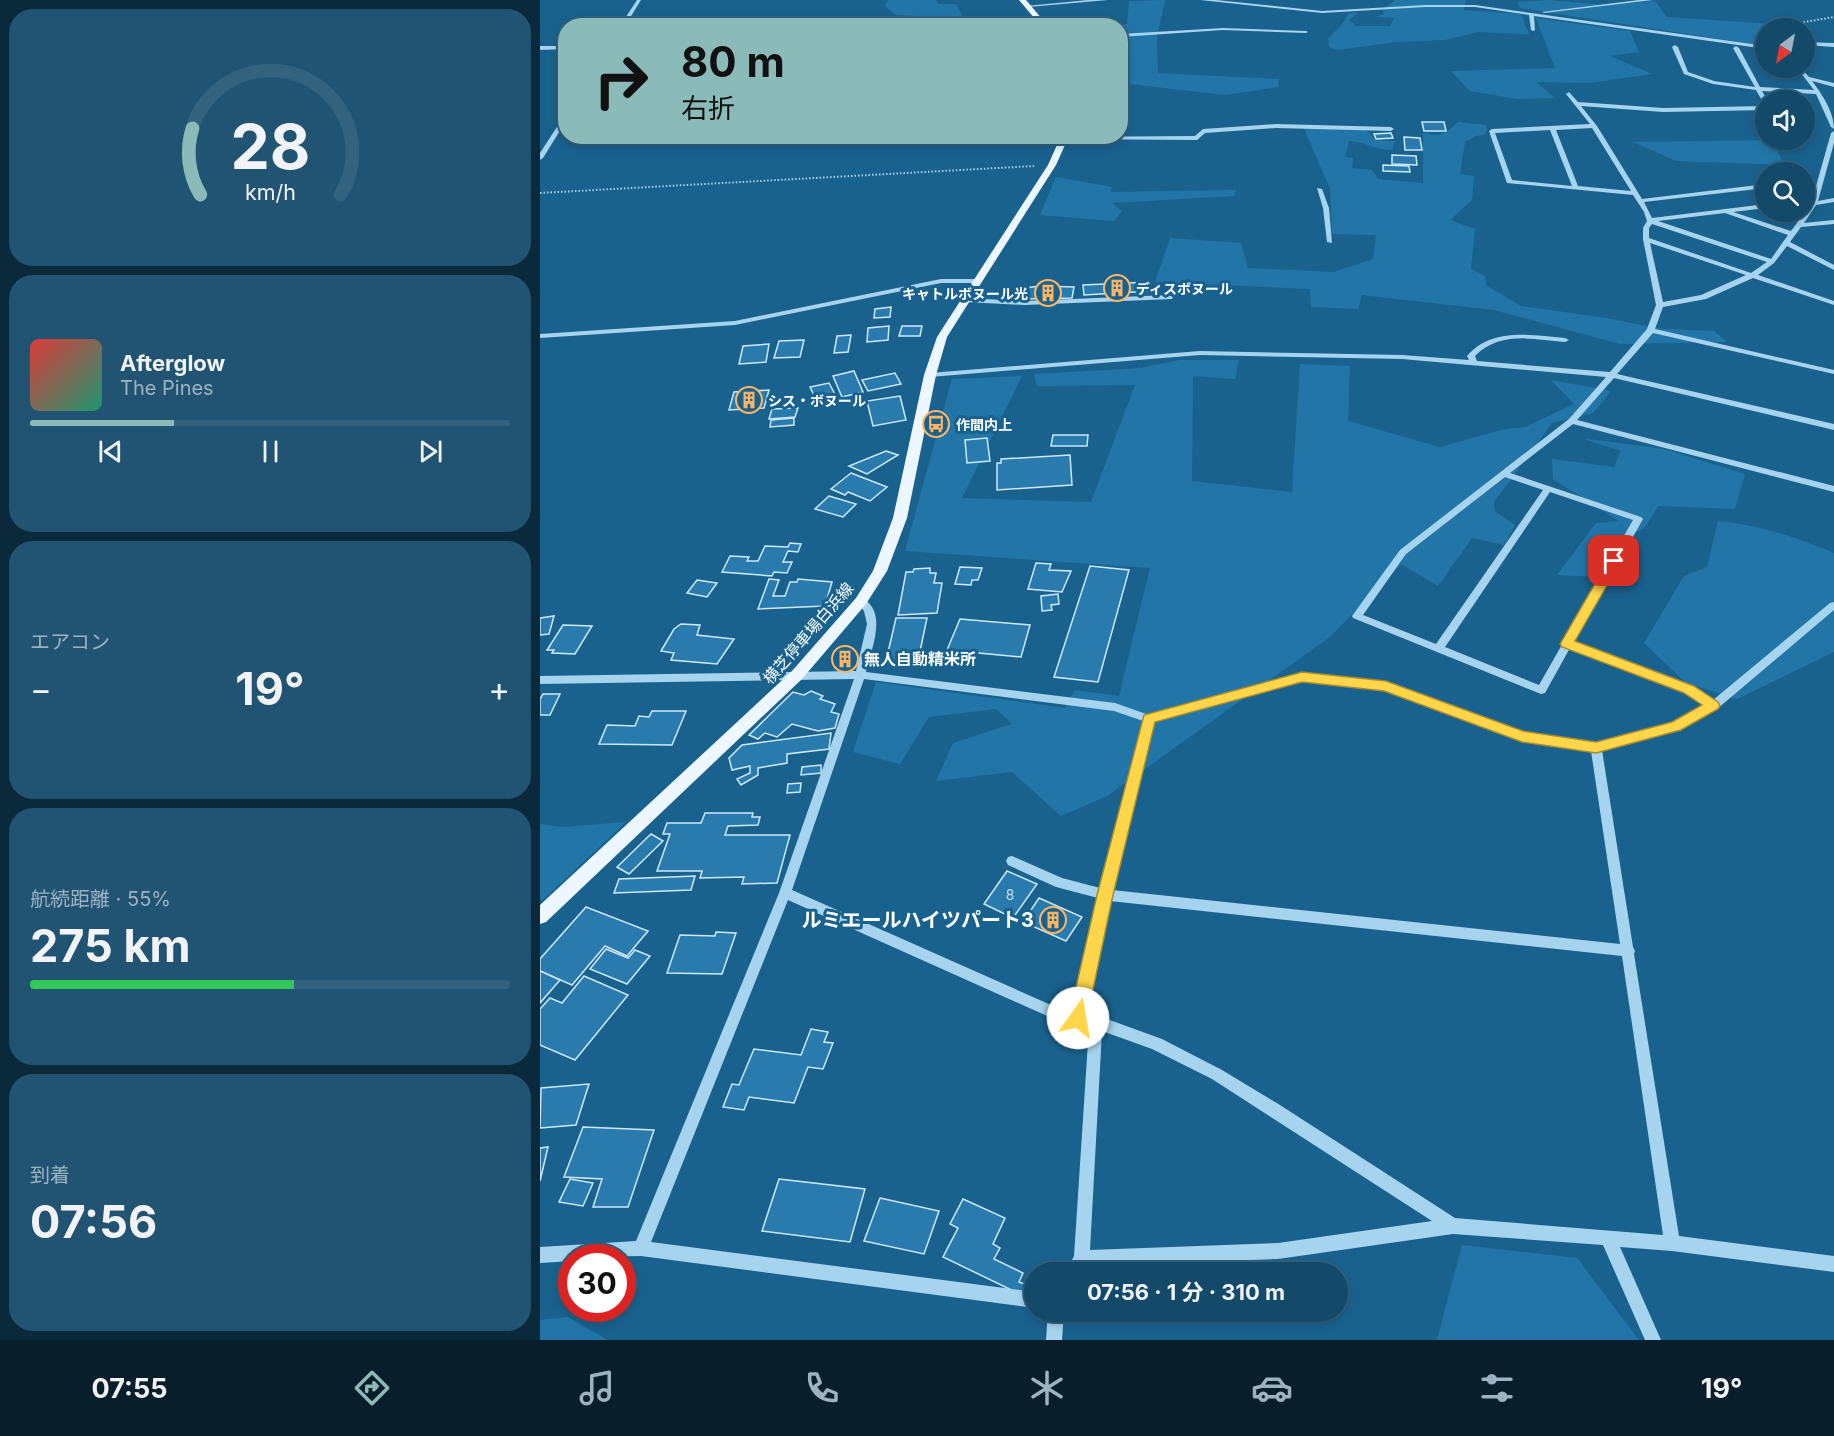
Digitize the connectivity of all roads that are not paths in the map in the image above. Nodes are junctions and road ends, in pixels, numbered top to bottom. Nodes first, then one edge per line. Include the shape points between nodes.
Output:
1 (639, 0) edge
2 (1022, 0) edge
3 (1106, 0) edge
4 (1202, 0) edge
5 (1651, 0) edge
6 (1028, 6) junction
7 (1519, 6) dead end
8 (1530, 13) junction
9 (627, 18) edge
10 (1038, 18) edge
11 (1533, 30) dead end
12 (1306, 32) dead end
13 (1128, 35) edge
14 (1815, 44) edge
15 (1834, 45) edge
16 (1755, 46) edge
17 (558, 47) edge
18 (1675, 47) dead end
19 (540, 48) edge
20 (1736, 48) dead end
21 (1808, 78) edge
22 (1810, 78) edge
23 (1834, 85) edge
24 (1757, 87) junction
25 (1759, 90) edge
26 (1818, 92) junction
27 (1569, 94) dead end
28 (1577, 104) junction
29 (1755, 108) edge
30 (1594, 126) junction
31 (1834, 127) edge
32 (558, 128) edge
33 (1552, 128) junction
34 (1391, 129) dead end
35 (1834, 133) edge
36 (1128, 137) edge
37 (1062, 144) edge
38 (540, 158) edge
39 (1755, 187) edge
40 (1815, 187) edge
41 (1576, 188) junction
42 (1319, 189) dead end
43 (1634, 193) junction
44 (1834, 200) edge
45 (1640, 201) junction
46 (1815, 201) edge
47 (1755, 207) edge
48 (1724, 211) junction
49 (1650, 221) junction
50 (1800, 222) edge
51 (1834, 222) edge
52 (1799, 225) junction
53 (1792, 234) junction
54 (1646, 239) junction
55 (1330, 242) dead end
56 (1786, 243) junction
57 (1772, 262) junction
58 (1834, 268) edge
59 (1751, 276) junction
60 (977, 281) junction
61 (1169, 297) dead end
62 (965, 300) junction
63 (1834, 303) edge
64 (1660, 305) junction
65 (1651, 330) junction
66 (540, 336) edge
67 (1565, 340) dead end
68 (1474, 363) junction
69 (1834, 372) edge
70 (930, 375) junction
71 (1612, 375) junction
72 (1572, 421) junction
73 (1834, 427) edge
74 (1504, 474) junction
75 (1548, 489) junction
76 (1834, 489) edge
77 (861, 601) junction
78 (1834, 605) edge
79 (1567, 644) junction
80 (1438, 649) junction
81 (797, 675) junction
82 (861, 675) junction
83 (540, 680) edge
84 (1713, 706) junction
85 (1149, 719) junction
86 (1596, 747) junction
87 (1012, 861) dead end
88 (785, 893) junction
89 (1105, 895) junction
90 (540, 916) edge
91 (1629, 951) junction
92 (1078, 1018) junction
93 (1096, 1021) junction
94 (1454, 1226) junction
95 (1608, 1238) junction
96 (1672, 1243) junction
97 (641, 1248) junction
98 (540, 1255) edge
99 (1078, 1262) edge
100 (1121, 1262) edge
101 (1834, 1264) edge
102 (1024, 1299) edge
103 (1055, 1322) edge
104 (1054, 1340) edge
105 (1653, 1340) edge

1 - 9 street
2 - 6 main road
3 - 6 street
4 - 8 street via 1322,12 1448,6
5 - 8 street
6 - 10 main road
7 - 8 street
8 - 11 street
8 - 16 street
12 - 13 street via 1203,30
14 - 15 street
17 - 19 street
18 - 24 street via 1690,75
20 - 24 street
21 - 26 street
22 - 23 street
24 - 25 street
24 - 26 street
26 - 31 street
27 - 28 street
28 - 29 street via 1663,110
28 - 30 street
30 - 33 street
30 - 43 street
32 - 38 street
33 - 41 street
33 - 41 street via 1492,131 1509,182
34 - 36 street via 1276,126 1203,131 1197,138
35 - 40 street
37 - 60 main road, 横芝停車場白浜線
39 - 45 street
41 - 43 street
42 - 55 street
43 - 45 street
44 - 46 street
45 - 49 street
47 - 48 street
48 - 49 street
48 - 53 street
49 - 54 street
49 - 57 street
50 - 52 street
51 - 52 street
52 - 53 street
53 - 56 street
54 - 59 street
54 - 64 street
56 - 57 street
56 - 58 street
57 - 59 street
59 - 63 street
59 - 64 street via 1703,297
60 - 62 main road, 横芝停車場白浜線
60 - 66 street via 941,281 735,323
61 - 62 street via 1025,303
62 - 70 main road, 横芝停車場白浜線 via 942,337
64 - 65 street
65 - 69 street
65 - 71 street
67 - 68 street via 1505,336 1492,339 1479,345 1472,356
68 - 70 street via 1402,357 1200,353
68 - 71 street
70 - 77 main road, 横芝停車場白浜線 via 900,518 880,571
71 - 72 street
71 - 73 street
72 - 74 street
72 - 76 street
74 - 75 street
74 - 80 street via 1402,552 1357,616
75 - 79 street via 1638,519
75 - 80 street
77 - 81 main road, 横芝停車場白浜線
77 - 82 street via 869,610 872,624
78 - 84 street
79 - 80 street via 1541,690
79 - 84 street via 1689,689
81 - 82 street
81 - 83 street
81 - 90 main road, 横芝停車場白浜線
82 - 85 street via 1115,707
82 - 88 street
84 - 86 street via 1676,726
85 - 86 street via 1302,677 1386,686 1522,737
85 - 89 street
86 - 91 street
87 - 89 street via 1060,883
88 - 92 street via 1059,1015
88 - 97 street
89 - 91 street
89 - 92 street
91 - 96 street
92 - 93 street
93 - 94 street via 1179,1052
93 - 99 street
94 - 95 street
94 - 100 street via 1278,1251
95 - 96 street
95 - 105 street
96 - 101 street
97 - 98 street
97 - 102 street
103 - 104 street

